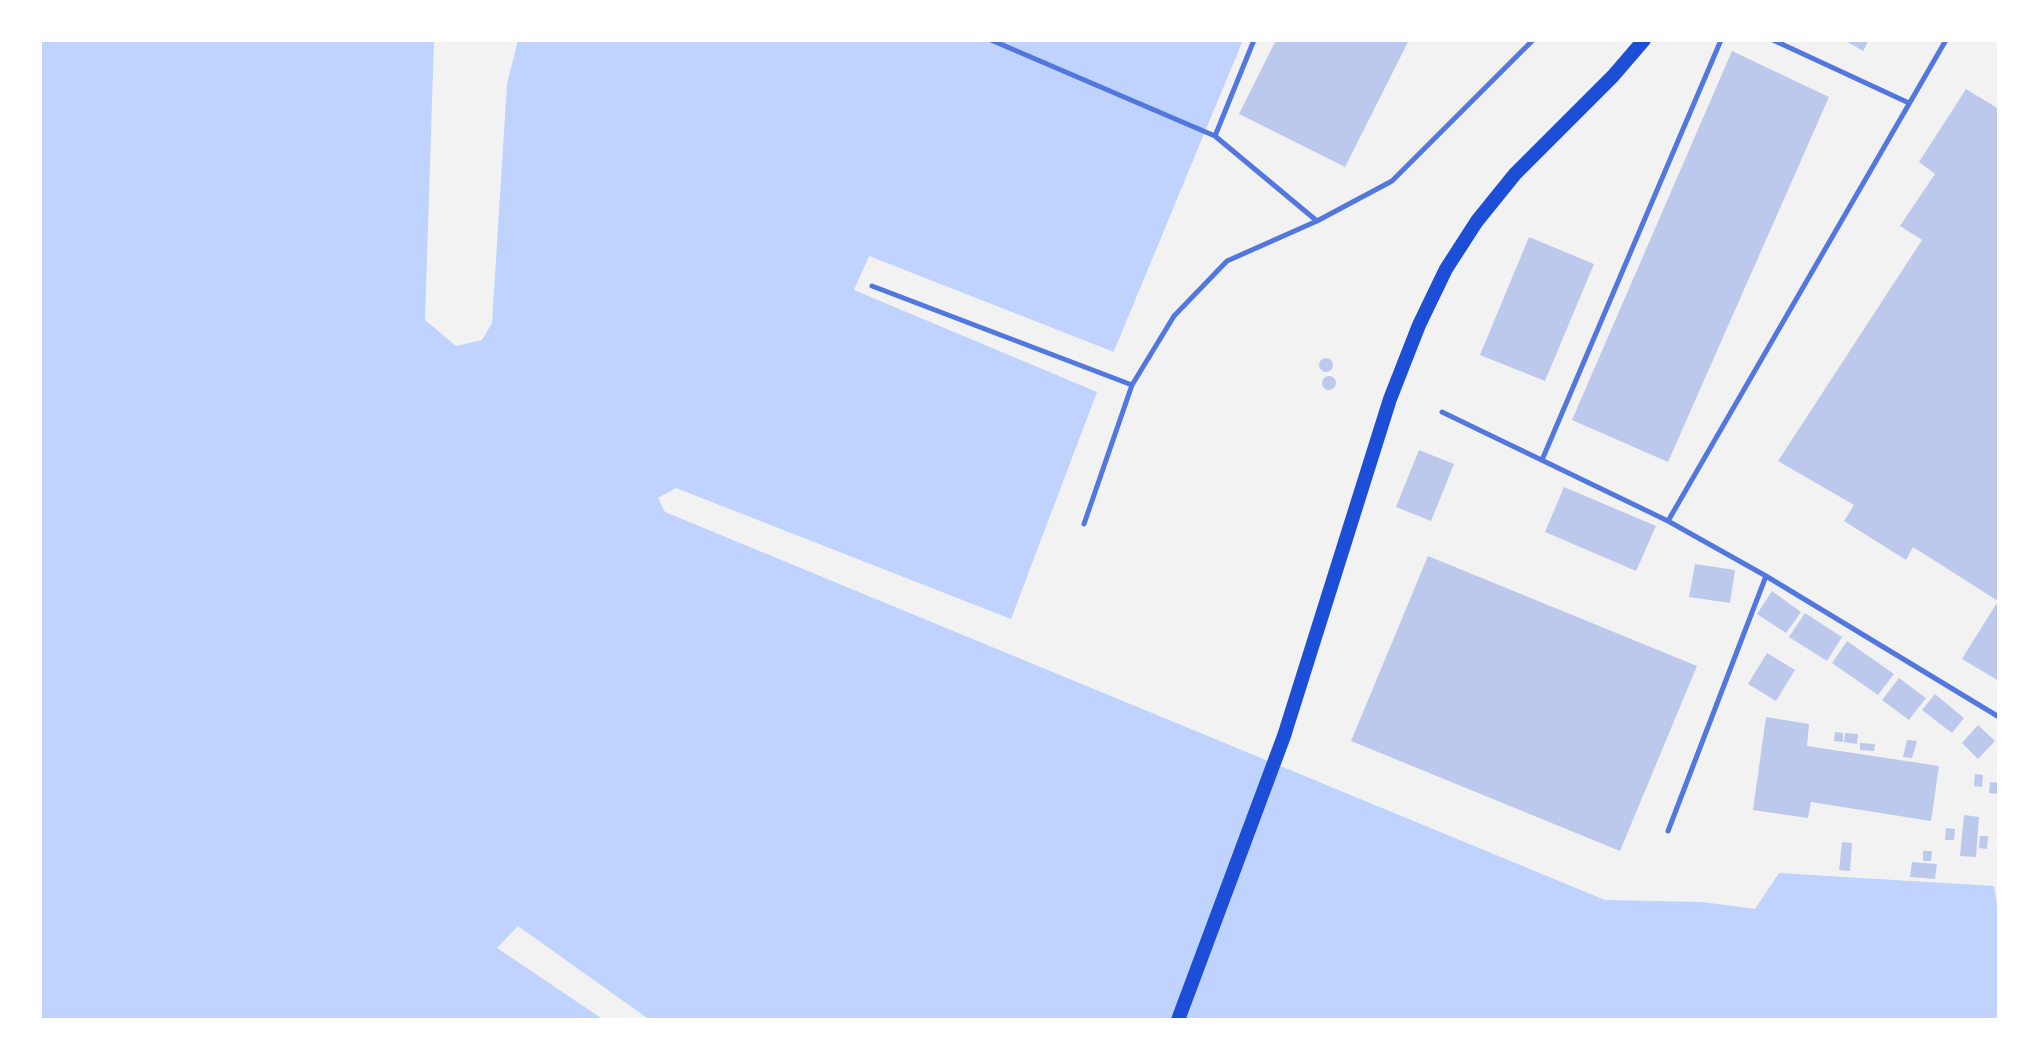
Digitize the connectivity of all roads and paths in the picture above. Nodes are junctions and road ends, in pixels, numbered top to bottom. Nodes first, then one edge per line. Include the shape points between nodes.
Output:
1 (991, 40) edge
2 (1254, 40) edge
3 (1533, 40) edge
4 (1644, 40) edge
5 (1721, 40) edge
6 (1773, 40) edge
7 (1946, 40) edge
8 (1909, 103) junction
9 (1214, 136) junction
10 (1317, 221) junction
11 (872, 286) dead end
12 (1132, 386) junction
13 (1442, 412) dead end
14 (1542, 460) junction
15 (1668, 521) junction
16 (1084, 524) dead end
17 (1766, 576) junction
18 (1999, 717) edge
19 (1668, 831) dead end
20 (1178, 1020) edge

1 - 9 lane
2 - 9 lane
3 - 10 lane via 1392,181
4 - 20 main road via 1515,174 1477,221 1446,269 1419,325 1386,412 1284,736
5 - 14 lane
6 - 8 lane
7 - 8 lane
8 - 15 lane
9 - 10 lane
10 - 12 lane via 1227,261 1174,316
11 - 12 lane
12 - 16 lane
13 - 14 lane
14 - 15 lane
15 - 17 lane
17 - 18 lane
17 - 19 lane

